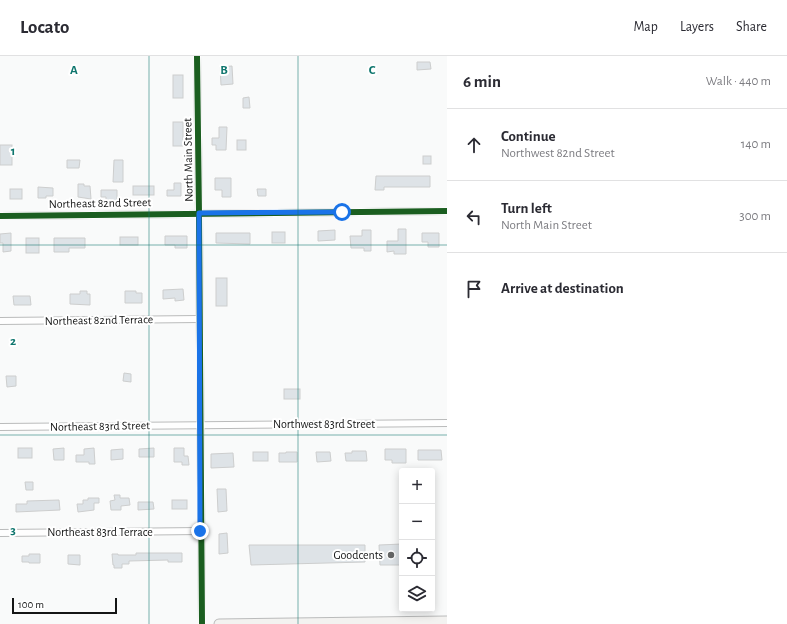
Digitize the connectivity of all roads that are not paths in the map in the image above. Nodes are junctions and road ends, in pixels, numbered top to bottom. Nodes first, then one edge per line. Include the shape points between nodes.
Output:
1 (197, 56) edge
2 (447, 211) edge
3 (199, 213) junction
4 (0, 216) edge
5 (199, 319) junction
6 (0, 321) edge
7 (447, 423) edge
8 (200, 425) junction
9 (0, 427) edge
10 (200, 531) junction
11 (0, 533) edge
12 (447, 621) edge
13 (202, 624) edge
14 (219, 624) edge

1 - 3 street, North Main Street
2 - 3 street, Northeast 82nd Street
3 - 4 street, Northeast 82nd Street
3 - 5 street, North Main Street
5 - 6 street, Northeast 82nd Terrace
5 - 8 street, North Main Street
7 - 8 street, Northwest 83rd Street
8 - 9 street, Northeast 83rd Street
8 - 10 street, North Main Street
10 - 11 street, Northeast 83rd Terrace
10 - 13 street, North Main Street
12 - 14 main road

